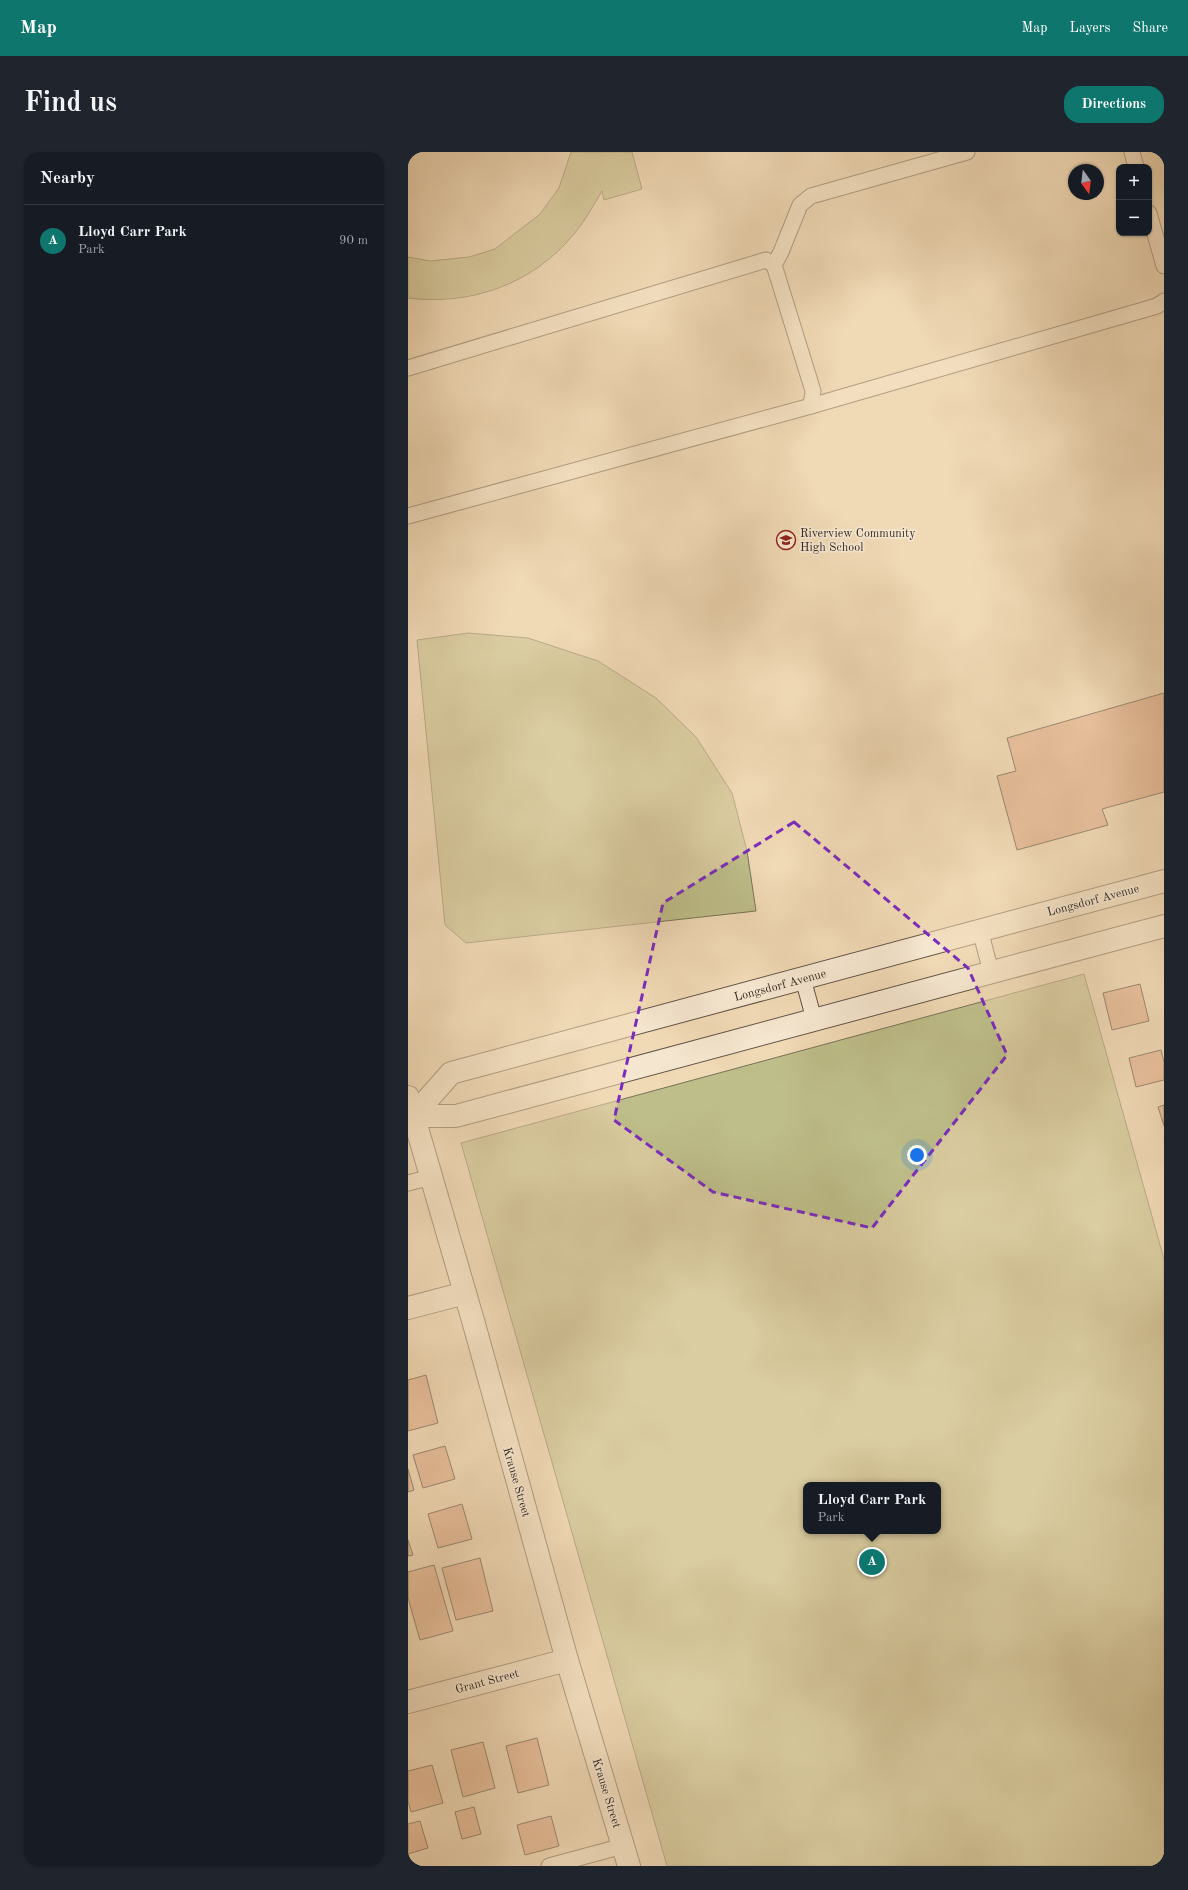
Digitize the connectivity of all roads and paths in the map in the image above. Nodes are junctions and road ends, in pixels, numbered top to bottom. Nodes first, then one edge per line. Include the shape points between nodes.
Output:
1 (967, 152) edge
2 (1132, 152) edge
3 (1135, 164) edge
4 (1152, 224) edge
5 (770, 263) junction
6 (1164, 266) edge
7 (1164, 301) edge
8 (408, 368) edge
9 (811, 406) junction
10 (408, 516) edge
11 (1164, 881) edge
12 (1164, 926) edge
13 (980, 930) junction
14 (990, 972) junction
15 (803, 979) junction
16 (814, 1019) junction
17 (410, 1110) edge
18 (431, 1177) junction
19 (408, 1183) edge
20 (465, 1293) junction
21 (408, 1308) edge
22 (567, 1660) junction
23 (408, 1702) edge
24 (626, 1856) edge
25 (549, 1866) edge

1 - 5 lane via 811,196 800,205 781,252
2 - 3 lane
4 - 6 lane
5 - 8 lane
5 - 9 lane via 813,391
7 - 9 lane via 1157,306
9 - 10 lane
11 - 13 street, Longsdorf Avenue
12 - 14 street
13 - 14 lane
13 - 15 street, Longsdorf Avenue
14 - 16 street
15 - 16 lane
15 - 17 street, Longsdorf Avenue via 450,1073
16 - 17 street via 456,1116
17 - 18 street, Krause Street
18 - 19 lane
18 - 20 street, Krause Street
20 - 21 street
20 - 22 street, Krause Street
22 - 23 street, Grant Street
22 - 24 street, Krause Street
24 - 25 lane

